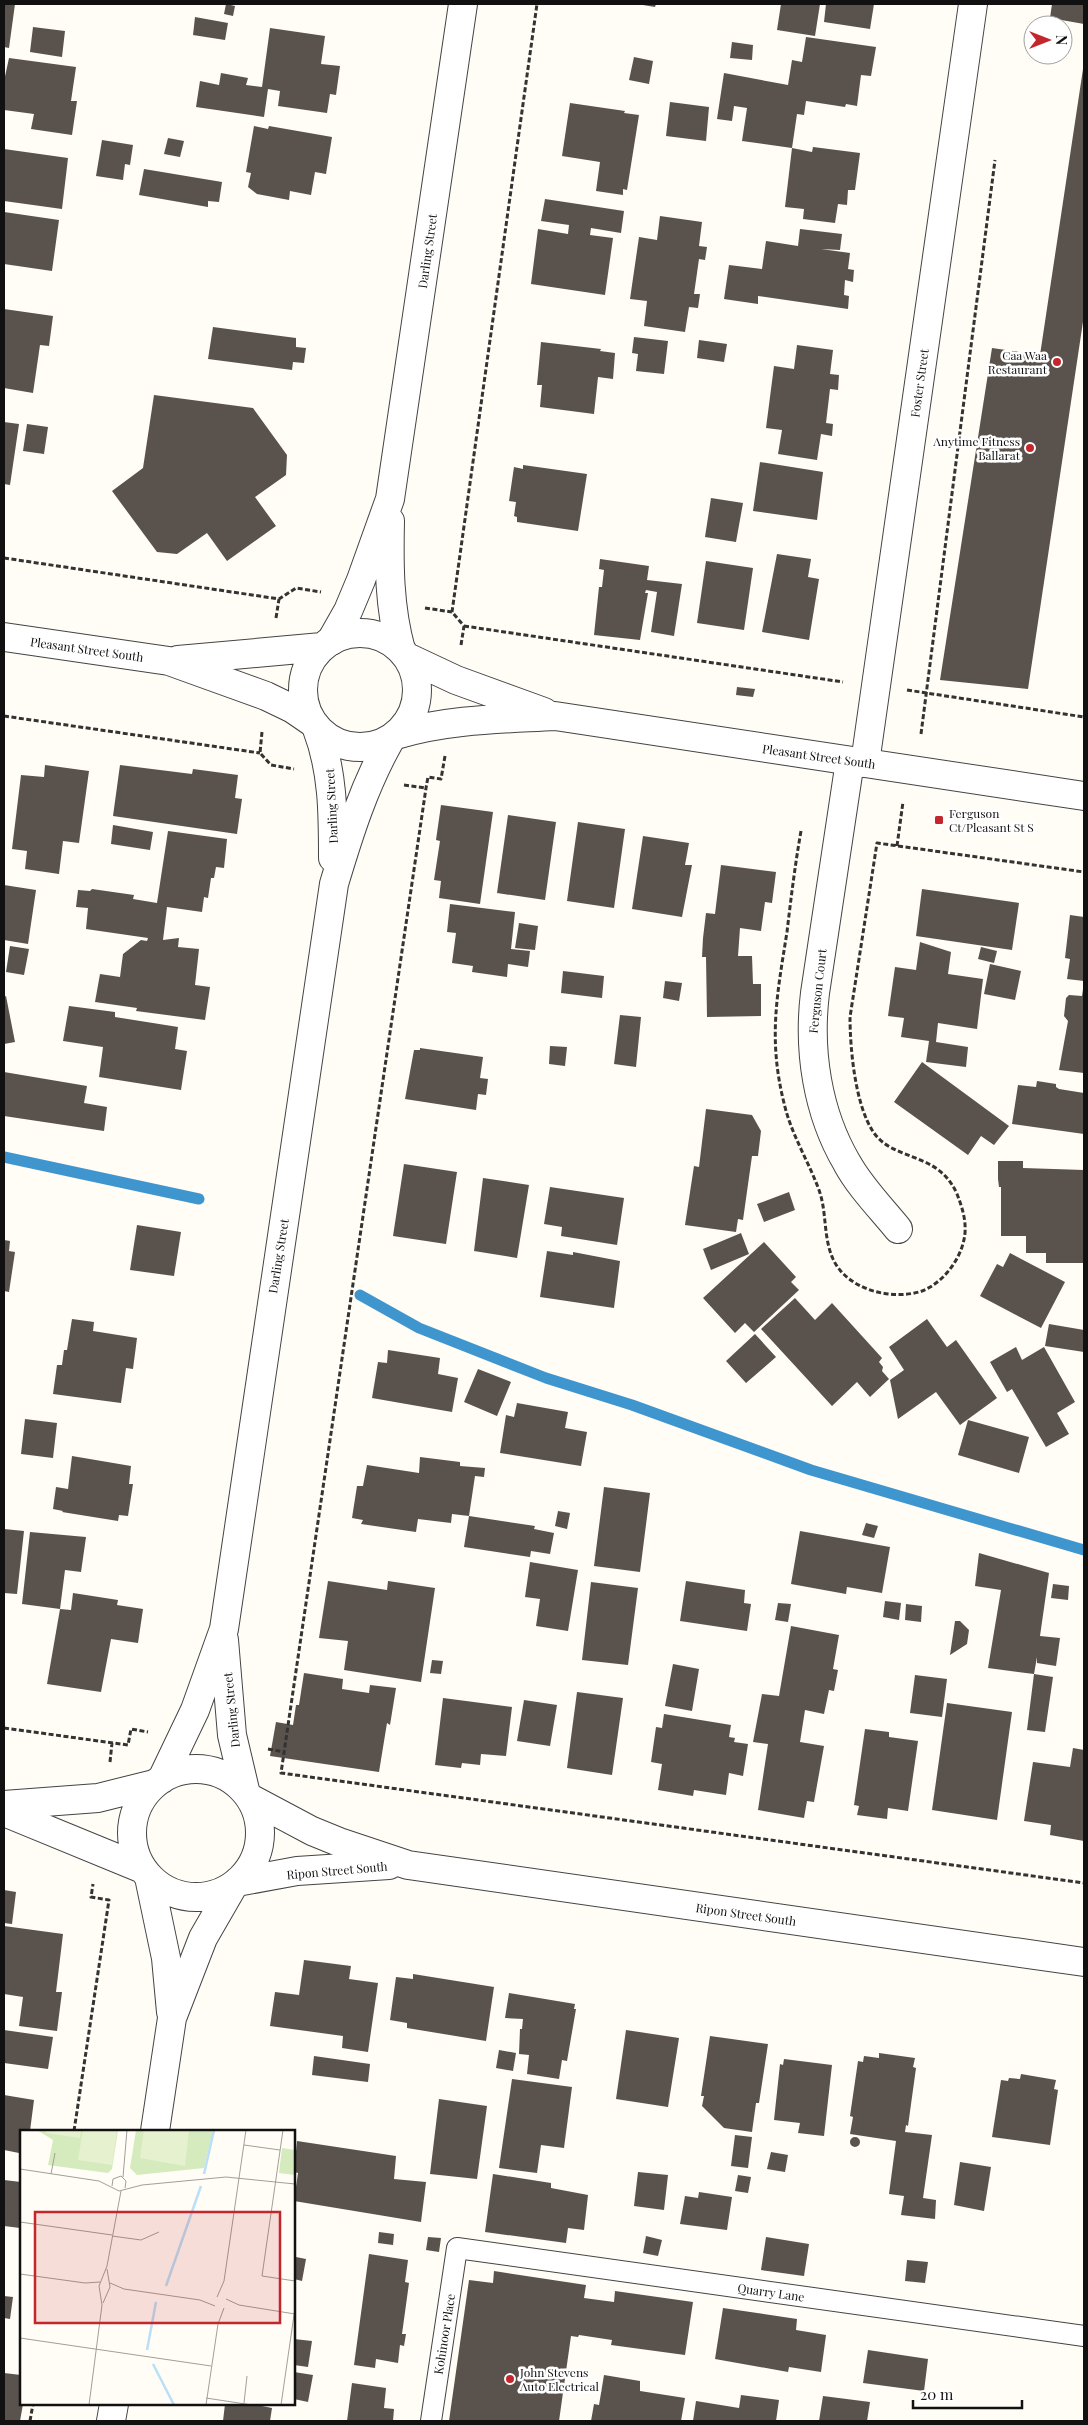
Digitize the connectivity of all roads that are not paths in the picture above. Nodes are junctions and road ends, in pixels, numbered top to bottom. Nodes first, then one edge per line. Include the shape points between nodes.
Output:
1 (463, 4) edge
2 (973, 4) edge
3 (390, 499) junction
4 (4, 637) edge
5 (326, 644) junction
6 (404, 653) junction
7 (169, 660) junction
8 (555, 716) junction
9 (315, 725) junction
10 (395, 737) junction
11 (857, 762) junction
12 (1084, 796) edge
13 (334, 884) junction
14 (898, 1229) dead end
15 (224, 1629) junction
16 (158, 1781) junction
17 (247, 1794) junction
18 (4, 1805) edge
19 (4, 1812) edge
20 (408, 1865) junction
21 (146, 1873) junction
22 (235, 1884) junction
23 (1084, 1962) edge
24 (172, 2018) junction
25 (155, 2130) edge
26 (457, 2248) joint
27 (1084, 2336) edge
28 (114, 2405) edge
29 (111, 2421) edge
30 (431, 2421) edge

1 - 3 street, Darling Street
2 - 11 street, Foster Street
3 - 5 street, Darling Street via 348,611
3 - 6 street, Darling Street via 390,578 394,619
4 - 7 street, Pleasant Street South
5 - 6 street via 348,634 366,634 385,638
5 - 7 street, Pleasant Street South
5 - 9 street via 308,664 302,683 304,703
6 - 8 street, Pleasant Street South via 456,680
6 - 10 street via 416,677 417,694 413,712
7 - 9 street, Pleasant Street South via 266,696 293,709
8 - 10 street, Pleasant Street South via 475,720 431,726
8 - 11 street, Pleasant Street South
9 - 10 street via 336,743 350,747 369,747
9 - 13 street, Darling Street via 326,754 332,786
10 - 13 street, Darling Street via 376,764 359,803
11 - 12 street, Pleasant Street South
11 - 14 street, Ferguson Court via 814,1000 813,1053 821,1098 841,1151 856,1177
13 - 15 street, Darling Street
15 - 16 street, Darling Street via 195,1710
15 - 17 street, Darling Street via 232,1735
16 - 17 street via 187,1769 206,1769 223,1774
16 - 18 street via 105,1796
16 - 21 street via 140,1802 133,1824 134,1848
17 - 20 street, Ripon Street South via 321,1834
17 - 22 street via 258,1814 260,1843 254,1860
19 - 21 street
20 - 22 street, Ripon Street South via 297,1871
20 - 23 street, Ripon Street South
21 - 22 street via 169,1892 193,1897 210,1896
21 - 24 street via 166,1958
22 - 24 street via 203,1938
24 - 25 street
26 - 27 lane, Quarry Lane
26 - 30 lane, Kohinoor Place
28 - 29 street

